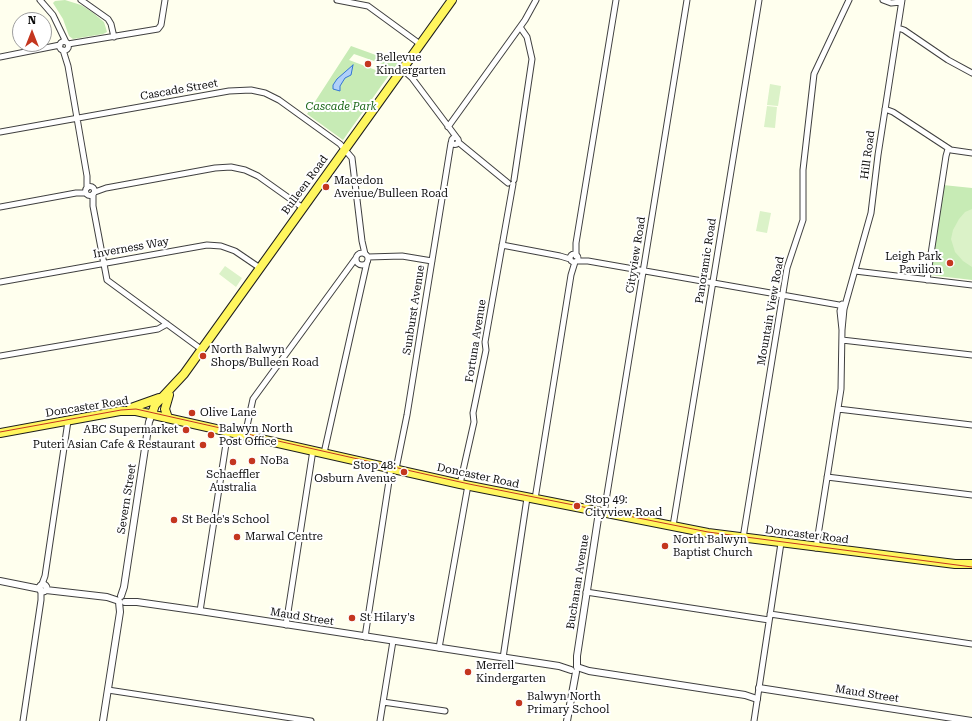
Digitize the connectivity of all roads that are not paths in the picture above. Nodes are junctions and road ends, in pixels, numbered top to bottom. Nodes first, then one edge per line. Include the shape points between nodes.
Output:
1 (41, 0) edge
2 (81, 0) edge
3 (165, 0) edge
4 (337, 0) edge
5 (452, 0) edge
6 (536, 0) edge
7 (616, 0) edge
8 (687, 0) edge
9 (759, 0) edge
10 (849, 0) edge
11 (882, 0) edge
12 (892, 0) edge
13 (900, 1) edge
14 (360, 2) edge
15 (520, 26) junction
16 (898, 28) junction
17 (114, 37) junction
18 (420, 44) junction
19 (64, 46) junction
20 (0, 57) edge
21 (402, 69) junction
22 (972, 73) edge
23 (885, 109) junction
24 (77, 118) junction
25 (448, 127) junction
26 (0, 132) edge
27 (455, 142) junction
28 (345, 149) junction
29 (948, 149) junction
30 (972, 153) edge
31 (511, 182) junction
32 (90, 191) junction
33 (0, 207) edge
34 (303, 208) junction
35 (362, 241) junction
36 (502, 246) junction
37 (357, 258) junction
38 (574, 258) junction
39 (366, 260) junction
40 (432, 261) junction
41 (103, 263) junction
42 (260, 268) junction
43 (643, 271) junction
44 (855, 271) junction
45 (927, 280) junction
46 (0, 282) edge
47 (713, 284) junction
48 (972, 285) edge
49 (783, 296) junction
50 (841, 308) junction
51 (160, 320) junction
52 (167, 324) junction
53 (153, 329) junction
54 (842, 340) junction
55 (201, 349) junction
56 (972, 355) edge
57 (0, 356) edge
58 (172, 390) junction
59 (838, 409) junction
60 (120, 411) junction
61 (152, 414) junction
62 (168, 418) junction
63 (68, 421) junction
64 (972, 425) edge
65 (228, 431) junction
66 (0, 433) edge
67 (245, 435) junction
68 (313, 450) junction
69 (324, 453) junction
70 (393, 469) junction
71 (827, 477) junction
72 (464, 484) junction
73 (972, 495) edge
74 (531, 499) junction
75 (601, 512) junction
76 (673, 526) junction
77 (743, 538) junction
78 (781, 544) junction
79 (816, 548) junction
80 (955, 564) junction
81 (972, 564) edge
82 (972, 570) edge
83 (0, 581) edge
84 (43, 588) junction
85 (586, 592) junction
86 (122, 599) junction
87 (200, 612) junction
88 (770, 614) junction
89 (770, 620) junction
90 (286, 625) junction
91 (365, 637) junction
92 (393, 641) junction
93 (972, 644) edge
94 (440, 648) junction
95 (503, 658) junction
96 (574, 669) junction
97 (759, 688) junction
98 (108, 690) junction
99 (757, 697) junction
100 (383, 702) junction
101 (445, 711) dead end
102 (23, 721) edge
103 (103, 721) edge
104 (311, 721) edge
105 (380, 721) edge
106 (567, 721) edge
107 (754, 721) edge
108 (972, 721) edge

1 - 19 street via 58,25
2 - 17 street via 108,19
3 - 17 street via 160,28
4 - 14 street
5 - 18 main road, Bulleen Road
6 - 15 street
7 - 38 street
8 - 43 street, Cityview Road
9 - 47 street, Panoramic Road
10 - 49 street, Mountain View Road via 814,74 803,170 804,215 788,262
11 - 13 street
12 - 13 street
13 - 16 street, Hill Road
14 - 18 street
15 - 25 street
15 - 31 street, Fortuna Avenue via 527,37 532,59
16 - 22 street
16 - 23 street, Hill Road
17 - 19 street
18 - 21 main road, Bulleen Road
19 - 20 street
19 - 24 street
21 - 25 street via 412,78
21 - 28 main road, Bulleen Road
23 - 29 street
23 - 44 street, Hill Road via 869,222
24 - 26 street, Cascade Street
24 - 28 street, Cascade Street via 229,91 251,90 279,100
24 - 32 street
25 - 27 street
27 - 31 street
27 - 40 street, Sunburst Avenue via 450,153
28 - 34 main road, Bulleen Road
28 - 35 street via 354,162
29 - 30 street
29 - 45 street
31 - 36 street, Fortuna Avenue
32 - 33 street
32 - 34 street via 231,167 258,176
32 - 41 street
34 - 42 main road, Bulleen Road
35 - 37 street
35 - 39 street
36 - 38 street
36 - 72 street, Fortuna Avenue
37 - 39 street
37 - 39 street
37 - 67 street via 254,399
38 - 43 street
38 - 74 street
39 - 40 street via 402,256
39 - 69 street
40 - 70 street, Sunburst Avenue via 407,415
41 - 42 street, Inverness Way via 207,245 235,251
41 - 46 street, Inverness Way
41 - 51 street via 105,277 109,282
42 - 55 main road, Bulleen Road
43 - 47 street
43 - 75 street, Cityview Road
44 - 45 street
44 - 50 street, Hill Road
45 - 48 street
47 - 49 street
47 - 76 street, Panoramic Road
49 - 50 street
49 - 77 street, Mountain View Road
50 - 54 street, Hill Road
51 - 52 street
51 - 53 street
52 - 53 street via 162,328
52 - 55 street
53 - 57 street
54 - 56 street
54 - 59 street, Hill Road
55 - 58 main road, Bulleen Road
58 - 60 main road via 151,402
58 - 61 main road, Bulleen Road via 155,405
58 - 62 main road via 165,408
59 - 64 street
59 - 71 street, Hill Road
60 - 61 main road, Doncaster Road via 136,410
60 - 63 main road, Doncaster Road
61 - 62 main road, Doncaster Road
61 - 86 street, Severn Street
62 - 65 main road, Doncaster Road
63 - 66 main road, Doncaster Road
63 - 84 street
65 - 67 main road, Doncaster Road
65 - 87 street
67 - 68 main road, Doncaster Road
68 - 69 main road, Doncaster Road
68 - 90 street
69 - 70 main road, Doncaster Road
70 - 72 main road, Doncaster Road
70 - 91 street, Sunburst Avenue
71 - 73 street
71 - 79 street, Hill Road
72 - 74 main road, Doncaster Road
72 - 94 street, Fortuna Avenue
74 - 75 main road, Doncaster Road
74 - 95 street
75 - 76 main road, Doncaster Road
75 - 85 street, Buchanan Avenue
76 - 77 main road, Doncaster Road
77 - 78 main road, Doncaster Road
78 - 79 main road, Doncaster Road
78 - 88 street
79 - 80 main road, Doncaster Road
80 - 81 main road, Doncaster Road
80 - 82 main road, Doncaster Road
83 - 84 street, Maud Street
84 - 86 street, Maud Street
84 - 102 street
85 - 89 street
85 - 96 street, Buchanan Avenue
86 - 87 street, Maud Street
86 - 98 street, Severn Street
87 - 90 street, Maud Street
88 - 89 street
88 - 93 street
89 - 97 street
90 - 91 street, Maud Street
91 - 92 street, Maud Street
92 - 94 street, Maud Street
92 - 100 street
94 - 95 street, Maud Street
95 - 96 street, Maud Street
96 - 99 street, Maud Street
96 - 106 street, Buchanan Avenue
97 - 99 street
97 - 108 street, Maud Street
98 - 103 street, Severn Street
98 - 104 street
99 - 107 street
100 - 101 street
100 - 105 street

